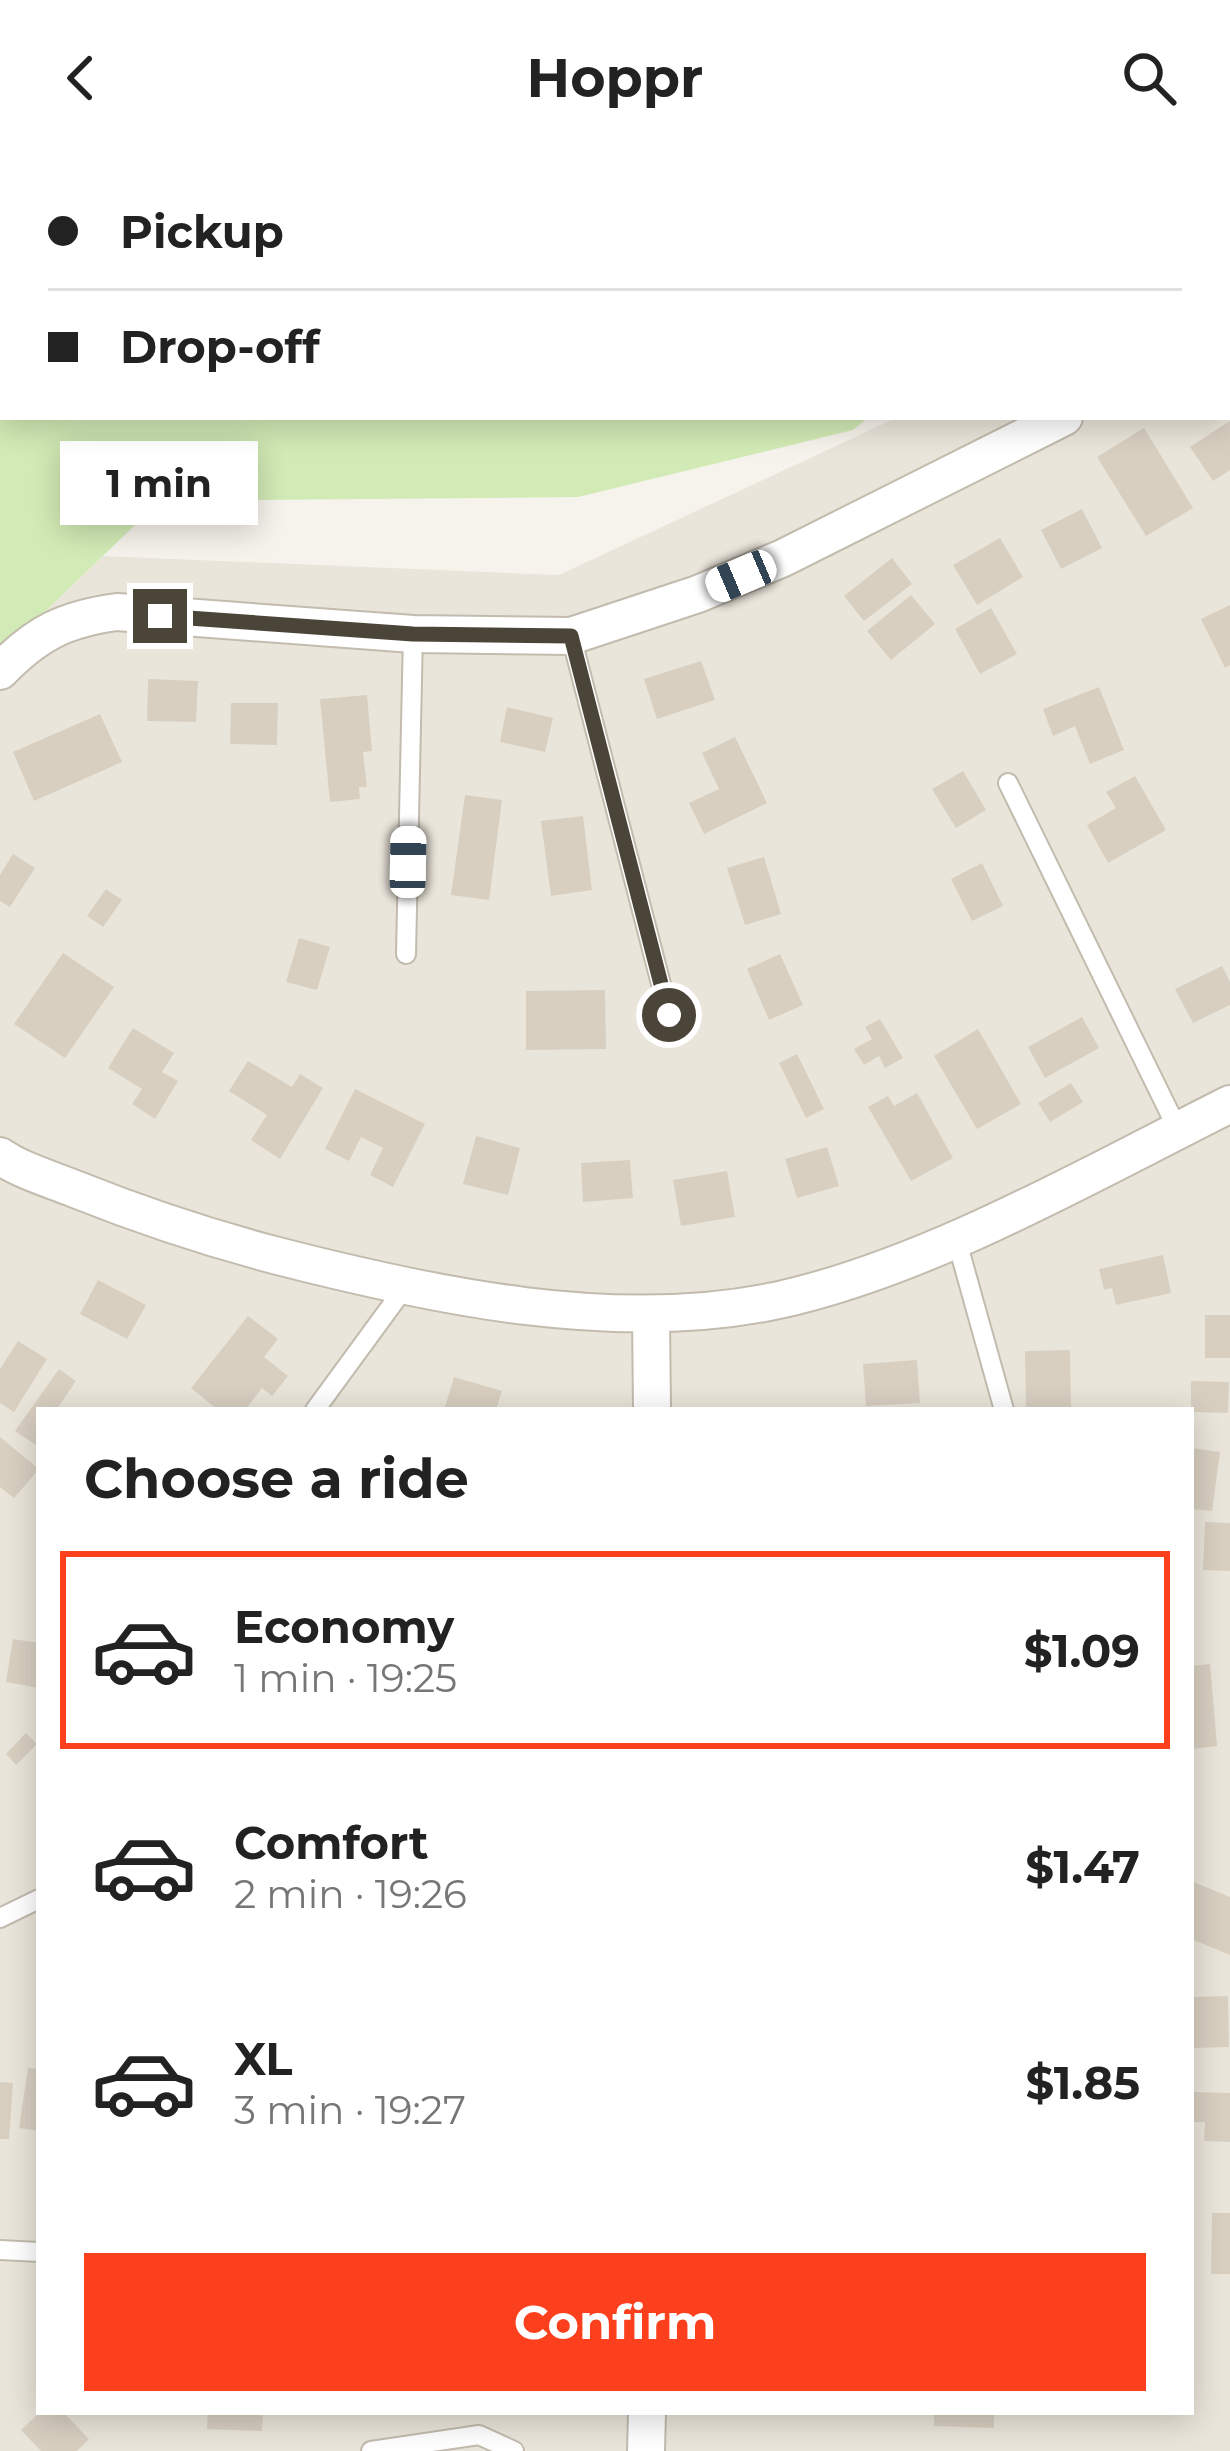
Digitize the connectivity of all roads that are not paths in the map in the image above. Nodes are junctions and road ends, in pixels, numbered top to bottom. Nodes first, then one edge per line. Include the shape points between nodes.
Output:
1 (1058, 420) edge
2 (413, 634) junction
3 (571, 636) junction
4 (0, 671) edge
5 (1008, 783) dead end
6 (406, 954) dead end
7 (669, 1015) dead end
8 (1230, 1104) edge
9 (1178, 1130) junction
10 (4, 1166) edge
11 (956, 1238) junction
12 (405, 1287) junction
13 (651, 1314) junction
14 (317, 1407) edge
15 (652, 1407) edge
16 (1003, 1407) edge
17 (36, 1900) edge
18 (0, 1918) edge
19 (0, 2250) edge
20 (36, 2252) edge
21 (646, 2415) edge
22 (371, 2451) edge
23 (514, 2451) edge
24 (646, 2451) edge

1 - 3 street via 783,558
2 - 3 street
2 - 4 street via 117,612 52,627
2 - 6 lane
3 - 7 lane
5 - 9 lane
8 - 9 street
9 - 11 street
10 - 12 street via 198,1234
11 - 13 street via 781,1299
11 - 16 lane
12 - 13 street
12 - 14 lane
13 - 15 street
17 - 18 lane
19 - 20 lane
21 - 24 street
22 - 23 lane via 479,2435

